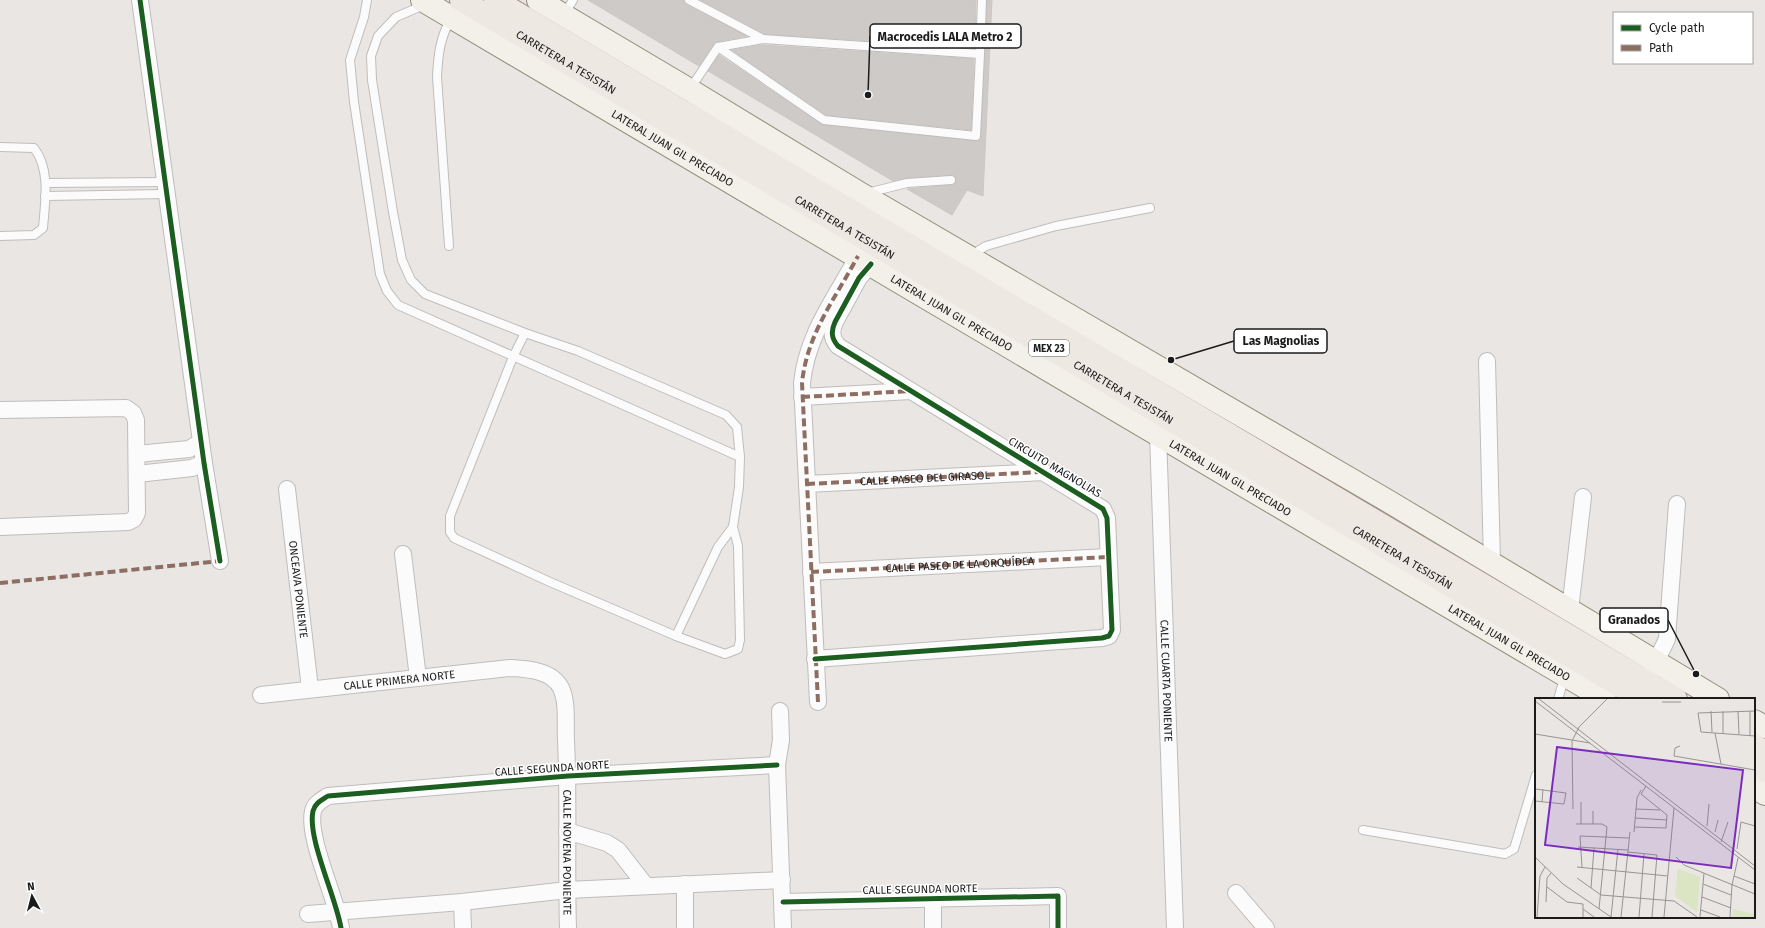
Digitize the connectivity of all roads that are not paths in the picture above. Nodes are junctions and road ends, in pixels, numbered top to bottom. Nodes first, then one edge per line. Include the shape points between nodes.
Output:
1 (140, 0) edge
2 (367, 0) edge
3 (495, 0) edge
4 (538, 0) edge
5 (689, 0) edge
6 (982, 0) edge
7 (425, 2) edge
8 (456, 8) edge
9 (568, 8) edge
10 (763, 39) junction
11 (718, 47) junction
12 (980, 54) junction
13 (690, 90) junction
14 (0, 147) edge
15 (951, 180) dead end
16 (103, 182) junction
17 (130, 182) junction
18 (46, 183) junction
19 (165, 188) junction
20 (131, 194) junction
21 (861, 194) junction
22 (103, 195) junction
23 (45, 196) junction
24 (1150, 208) dead end
25 (0, 236) edge
26 (449, 246) dead end
27 (968, 258) junction
28 (864, 260) junction
29 (1004, 279) junction
30 (1002, 309) junction
31 (1057, 310) junction
32 (975, 327) junction
33 (1032, 328) junction
34 (525, 333) junction
35 (513, 357) junction
36 (1027, 358) junction
37 (1487, 361) dead end
38 (911, 391) junction
39 (802, 397) junction
40 (0, 410) edge
41 (1158, 434) junction
42 (202, 442) junction
43 (137, 454) junction
44 (740, 457) junction
45 (204, 463) junction
46 (1044, 472) junction
47 (137, 474) junction
48 (806, 484) junction
49 (286, 489) dead end
50 (1583, 496) dead end
51 (1677, 504) dead end
52 (0, 527) edge
53 (733, 527) junction
54 (403, 554) dead end
55 (1108, 557) junction
56 (220, 561) dead end
57 (1492, 563) junction
58 (811, 572) junction
59 (1570, 610) junction
60 (676, 636) junction
61 (816, 658) junction
62 (1657, 662) junction
63 (536, 670) joint
64 (1565, 676) junction
65 (418, 678) junction
66 (310, 689) junction
67 (1640, 694) edge
68 (262, 695) dead end
69 (1558, 698) edge
70 (1603, 698) edge
71 (1669, 698) edge
72 (1716, 698) edge
73 (818, 702) dead end
74 (780, 711) dead end
75 (1755, 722) edge
76 (1765, 727) edge
77 (1755, 746) edge
78 (1765, 752) edge
79 (777, 765) junction
80 (1755, 765) edge
81 (1765, 771) edge
82 (568, 776) junction
83 (1535, 778) edge
84 (1755, 788) edge
85 (1765, 794) edge
86 (1362, 830) dead end
87 (567, 831) junction
88 (782, 880) junction
89 (685, 884) junction
90 (646, 886) junction
91 (567, 890) junction
92 (1236, 893) dead end
93 (933, 898) junction
94 (462, 902) junction
95 (783, 902) junction
96 (338, 912) junction
97 (308, 914) dead end
98 (341, 928) edge
99 (463, 928) edge
100 (568, 928) edge
101 (685, 928) edge
102 (783, 928) edge
103 (933, 928) edge
104 (1058, 928) edge
105 (1175, 928) edge
106 (1266, 928) edge

1 - 19 street
2 - 35 lane via 350,60 380,274 387,292 398,305
3 - 30 main road, CARRETERA A TESISTÁN / MEX 23
4 - 9 main road
5 - 10 lane
6 - 12 lane
7 - 8 main road, LATERAL JUAN GIL PRECIADO
7 - 34 lane via 396,17 378,36 371,56 372,80 402,260 411,280 424,294
8 - 26 lane via 442,34 438,50 437,77
8 - 28 main road, LATERAL JUAN GIL PRECIADO
8 - 30 main road, CARRETERA A TESISTÁN / MEX 23
9 - 13 main road
10 - 11 lane
10 - 12 lane
11 - 12 lane via 824,120 976,136
11 - 13 lane
13 - 21 main road
14 - 18 lane via 34,148 40,156
15 - 21 lane via 908,183
16 - 17 lane
16 - 18 lane
16 - 22 lane
17 - 19 lane
17 - 20 lane
18 - 23 lane
19 - 20 lane
19 - 42 street
20 - 22 lane
21 - 27 main road
22 - 23 lane
23 - 25 lane via 43,228 34,235
24 - 27 lane via 1042,230 986,246
27 - 29 main road
28 - 32 main road, LATERAL JUAN GIL PRECIADO
28 - 38 street, CIRCUITO MAGNOLIAS via 859,278 835,322 832,335 838,346
28 - 39 street via 817,326 804,368
29 - 30 main road
29 - 31 main road
30 - 32 main road
30 - 33 main road, CARRETERA A TESISTÁN / MEX 23
31 - 33 main road
31 - 57 main road
32 - 36 main road, LATERAL JUAN GIL PRECIADO
33 - 36 main road
33 - 67 main road, CARRETERA A TESISTÁN / MEX 23
34 - 35 lane
34 - 44 lane via 578,351 726,415 737,427
35 - 44 lane
35 - 60 lane via 450,516 450,532 454,538
36 - 41 main road, LATERAL JUAN GIL PRECIADO
37 - 57 street
38 - 39 street
38 - 46 street, CIRCUITO MAGNOLIAS
39 - 48 street
40 - 43 street via 126,408 133,413 136,420
41 - 64 main road, LATERAL JUAN GIL PRECIADO
41 - 105 street, CALLE CUARTA PONIENTE
42 - 43 street via 189,449
42 - 45 street
43 - 47 street
44 - 53 lane via 740,487
45 - 47 street via 192,468
45 - 56 street
46 - 48 street, CALLE PASEO DEL GIRASOL
46 - 55 street, CIRCUITO MAGNOLIAS via 1103,509 1107,518
47 - 52 street via 137,513 134,519 128,522
48 - 58 street
49 - 66 street, ONCEAVA PONIENTE
50 - 59 street
51 - 62 street via 1667,639
53 - 60 lane via 718,547
53 - 60 lane via 738,546 738,649 725,654
54 - 65 street
55 - 58 street, CALLE PASEO DE LA ORQUÍDEA
55 - 61 street, CIRCUITO MAGNOLIAS via 1112,630 1109,636
57 - 59 main road
58 - 61 street
59 - 62 main road
61 - 73 street
62 - 67 street
62 - 72 main road
63 - 65 street, CALLE PRIMERA NORTE via 510,668
63 - 82 street, CALLE NOVENA PONIENTE via 550,677 561,688
64 - 69 lane
64 - 70 main road, LATERAL JUAN GIL PRECIADO
65 - 66 street, CALLE PRIMERA NORTE
66 - 68 street, CALLE PRIMERA NORTE
67 - 71 main road, CARRETERA A TESISTÁN / MEX 23
74 - 79 street via 781,740
75 - 76 main road
77 - 78 main road
79 - 82 street, CALLE SEGUNDA NORTE
79 - 88 street
80 - 81 main road
82 - 87 street, CALLE NOVENA PONIENTE
82 - 96 street, CALLE SEGUNDA NORTE via 328,796 313,809 312,825
83 - 86 lane via 1514,849 1505,854
84 - 85 main road
87 - 90 street via 607,843 618,850
87 - 91 street, CALLE NOVENA PONIENTE
88 - 89 street
88 - 95 street
89 - 90 street
89 - 101 street
90 - 91 street
91 - 94 street
91 - 100 street, CALLE NOVENA PONIENTE
92 - 106 street
93 - 95 street, CALLE SEGUNDA NORTE
93 - 103 street
93 - 104 street, CALLE SEGUNDA NORTE via 1058,896
94 - 96 street
94 - 99 street
95 - 102 street
96 - 97 street
96 - 98 street

